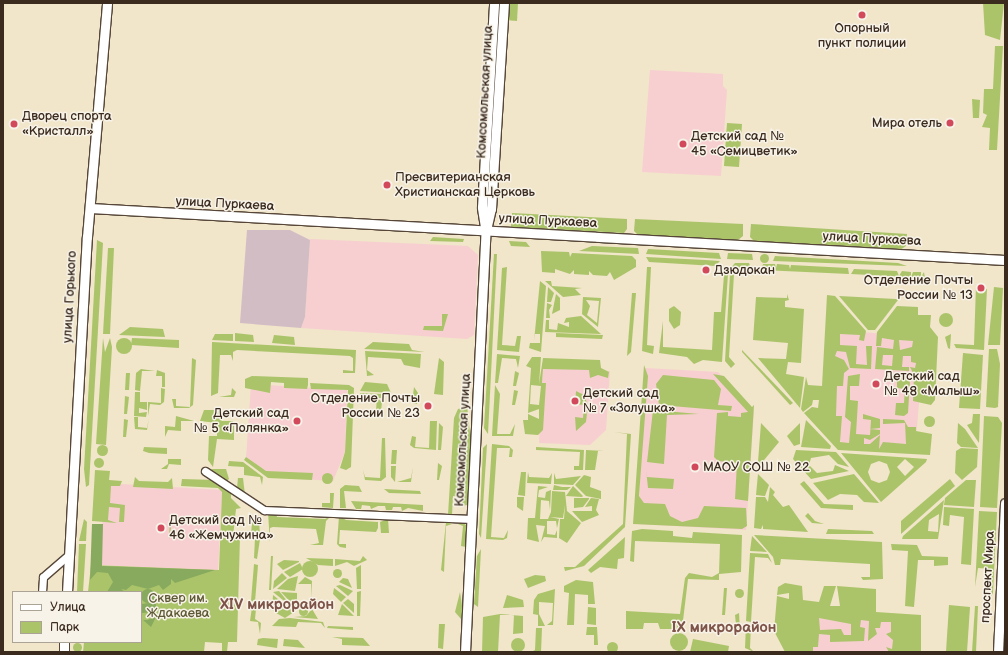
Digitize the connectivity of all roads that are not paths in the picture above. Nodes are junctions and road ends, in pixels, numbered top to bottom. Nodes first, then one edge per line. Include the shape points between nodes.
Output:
1 (107, 3) edge
2 (494, 3) edge
3 (504, 3) edge
4 (90, 208) junction
5 (486, 230) junction
6 (1005, 260) edge
7 (205, 471) dead end
8 (1005, 503) edge
9 (472, 519) junction
10 (69, 554) junction
11 (42, 591) edge
12 (67, 591) edge
13 (465, 652) edge
14 (998, 652) edge

1 - 4 main road, улица Горького
2 - 5 main road, Комсомольская улица via 482,207
3 - 5 main road, Комсомольская улица via 491,209
4 - 5 main road, улица Пуркаева
4 - 10 main road, улица Горького
5 - 6 main road, улица Пуркаева
5 - 9 main road, Комсомольская улица
7 - 9 street via 264,510
8 - 14 main road, проспект Мира
9 - 13 main road, Комсомольская улица
10 - 11 street via 43,577
10 - 12 main road, улица Горького

